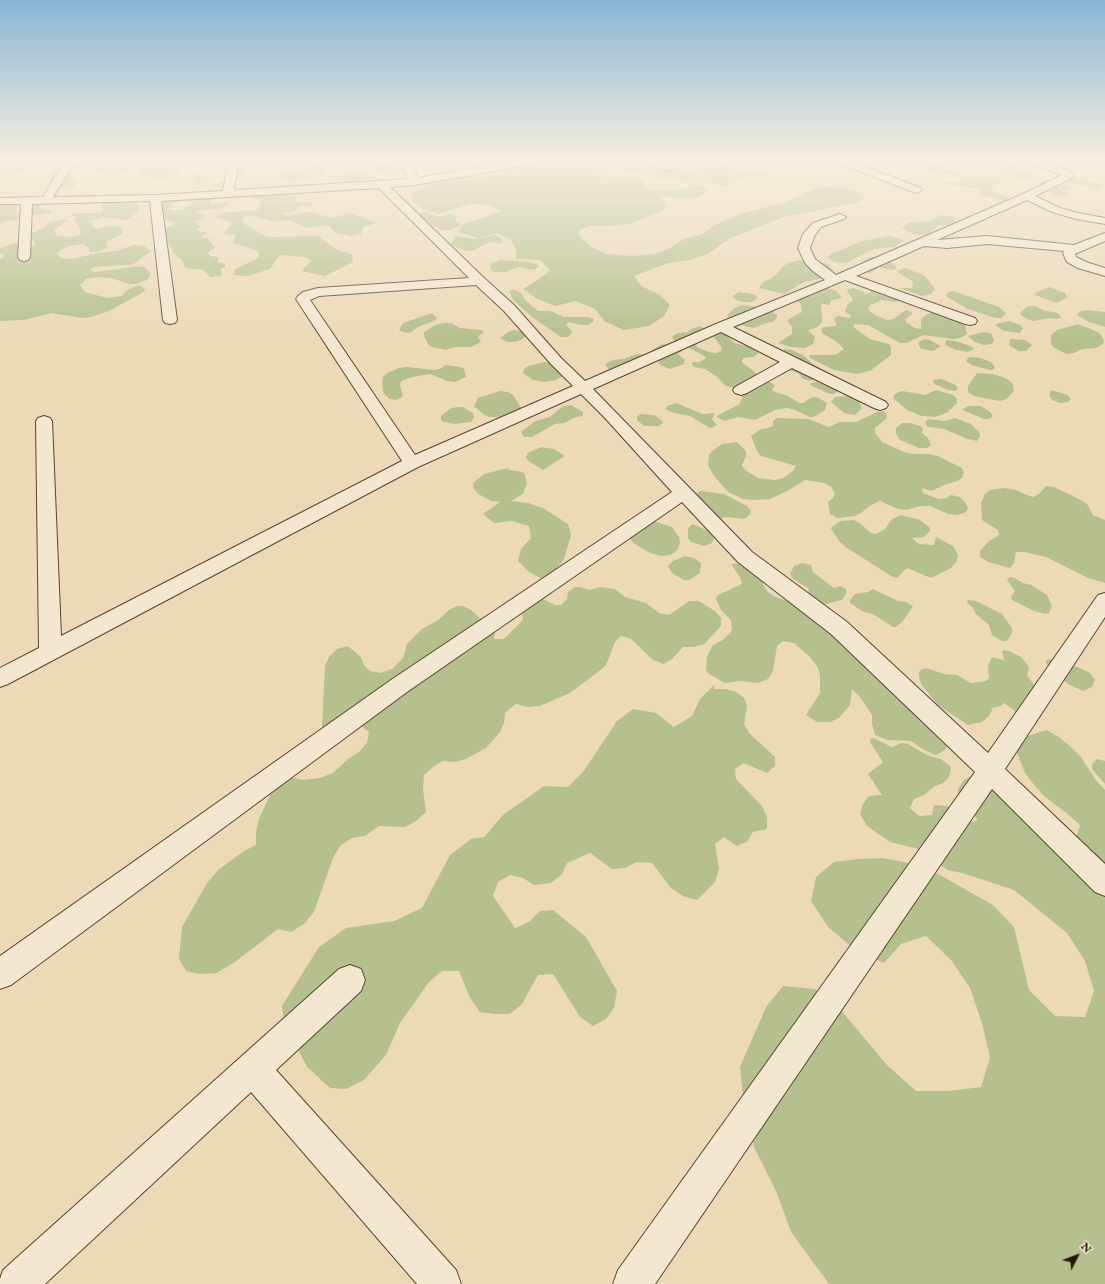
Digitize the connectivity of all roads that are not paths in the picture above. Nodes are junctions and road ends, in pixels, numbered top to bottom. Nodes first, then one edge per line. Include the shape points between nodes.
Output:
1 (26, 218) edge
2 (157, 218) edge
3 (415, 218) edge
4 (837, 218) edge
5 (976, 218) edge
6 (1087, 218) edge
7 (1105, 221) edge
8 (1105, 238) edge
9 (917, 243) junction
10 (1075, 249) junction
11 (24, 257) dead end
12 (1105, 272) edge
13 (839, 278) junction
14 (479, 281) junction
15 (170, 320) dead end
16 (970, 321) dead end
17 (721, 327) junction
18 (791, 362) junction
19 (585, 388) junction
20 (741, 390) dead end
21 (880, 405) dead end
22 (44, 421) dead end
23 (412, 464) junction
24 (682, 493) junction
25 (1105, 600) edge
26 (50, 651) junction
27 (0, 678) edge
28 (990, 771) junction
29 (1105, 883) edge
30 (0, 974) edge
31 (350, 980) dead end
32 (253, 1069) junction
33 (17, 1284) edge
34 (442, 1284) edge
35 (632, 1284) edge

1 - 11 street
2 - 15 street
3 - 14 street
4 - 13 street via 817,225 809,234 804,248 809,260 818,269
5 - 9 street
6 - 7 street
8 - 10 street
9 - 10 street via 947,244 987,240
9 - 13 street
10 - 12 street via 1069,253 1071,259
13 - 16 street
13 - 17 street
14 - 19 street via 509,308 556,361
14 - 23 street via 318,292 303,299
17 - 18 street
17 - 19 street
18 - 20 street
18 - 21 street
19 - 23 street
19 - 24 street
22 - 26 street
23 - 26 street
24 - 28 street via 745,557 838,628
24 - 30 street via 399,686
25 - 28 street
26 - 27 street
28 - 29 street
28 - 35 street
31 - 32 street
32 - 33 street
32 - 34 street

